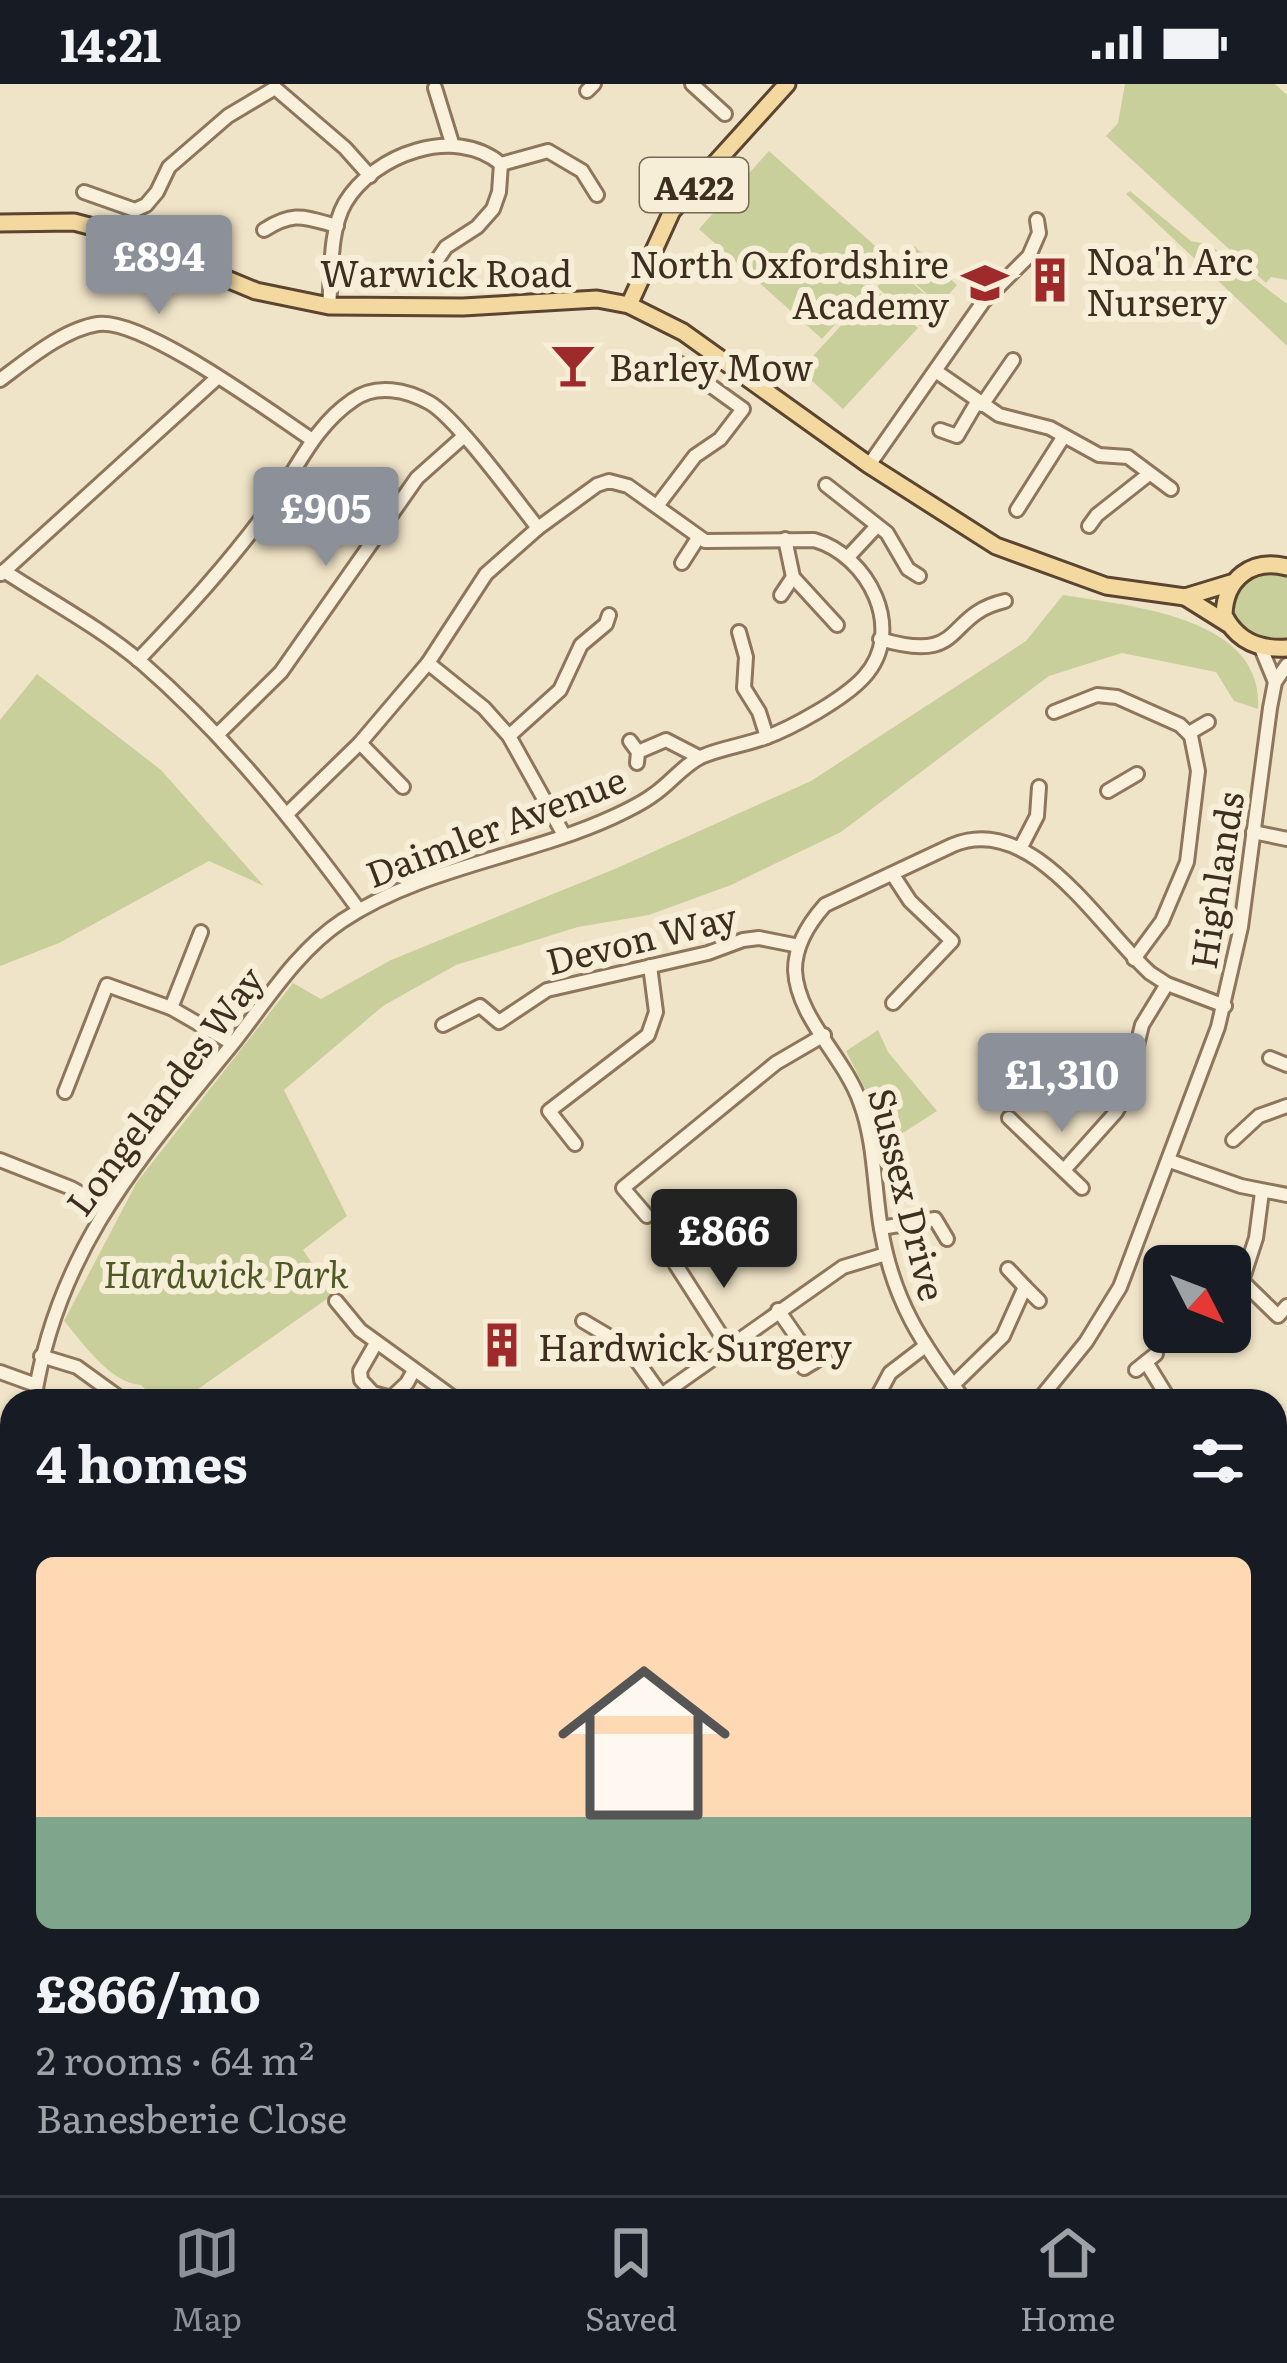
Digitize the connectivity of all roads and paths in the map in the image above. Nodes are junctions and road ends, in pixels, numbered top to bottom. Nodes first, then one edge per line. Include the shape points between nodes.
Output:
1 (692, 84) edge
2 (787, 84) edge
3 (274, 86) edge
4 (435, 88) dead end
5 (725, 114) dead end
6 (452, 142) junction
7 (501, 164) junction
8 (370, 176) junction
9 (84, 193) dead end
10 (597, 195) dead end
11 (1037, 220) dead end
12 (0, 223) edge
13 (337, 226) junction
14 (263, 230) dead end
15 (424, 279) dead end
16 (629, 305) junction
17 (329, 306) junction
18 (1013, 360) dead end
19 (679, 363) dead end
20 (937, 372) junction
21 (2, 373) edge
22 (218, 377) junction
23 (980, 403) junction
24 (940, 430) dead end
25 (1064, 436) junction
26 (463, 437) junction
27 (311, 439) junction
28 (868, 464) junction
29 (1149, 474) junction
30 (826, 485) dead end
31 (1171, 489) dead end
32 (657, 506) junction
33 (1017, 510) dead end
34 (1089, 526) dead end
35 (538, 527) junction
36 (876, 527) junction
37 (698, 538) junction
38 (785, 539) junction
39 (849, 556) junction
40 (682, 562) dead end
41 (1287, 567) edge
42 (2, 573) edge
43 (919, 576) dead end
44 (793, 577) junction
45 (1231, 584) junction
46 (782, 595) dead end
47 (1185, 597) junction
48 (1005, 601) dead end
49 (609, 615) dead end
50 (828, 621) dead end
51 (1229, 625) junction
52 (739, 632) dead end
53 (880, 639) junction
54 (1262, 648) junction
55 (1287, 648) edge
56 (138, 660) junction
57 (428, 662) junction
58 (1287, 665) edge
59 (1275, 682) junction
60 (1054, 712) dead end
61 (1208, 722) dead end
62 (1189, 733) junction
63 (218, 734) junction
64 (508, 736) junction
65 (767, 737) junction
66 (360, 743) junction
67 (635, 752) dead end
68 (699, 758) junction
69 (1137, 774) dead end
70 (1040, 787) dead end
71 (403, 788) dead end
72 (1108, 791) dead end
73 (288, 813) junction
74 (1253, 832) junction
75 (564, 835) junction
76 (1287, 839) edge
77 (1021, 847) junction
78 (893, 874) junction
79 (359, 910) junction
80 (201, 932) dead end
81 (799, 946) junction
82 (1134, 959) junction
83 (650, 966) junction
84 (1167, 984) junction
85 (893, 1003) dead end
86 (1225, 1006) junction
87 (171, 1008) junction
88 (443, 1025) dead end
89 (824, 1036) junction
90 (232, 1043) junction
91 (1270, 1058) dead end
92 (1287, 1066) edge
93 (64, 1092) dead end
94 (1287, 1106) edge
95 (1009, 1118) dead end
96 (1233, 1140) dead end
97 (575, 1144) dead end
98 (0, 1160) edge
99 (1170, 1162) junction
100 (1064, 1170) junction
101 (1082, 1188) dead end
102 (1262, 1192) junction
103 (1287, 1195) edge
104 (105, 1207) junction
105 (646, 1216) dead end
106 (881, 1228) junction
107 (947, 1239) dead end
108 (1251, 1248) edge
109 (886, 1254) junction
110 (676, 1265) dead end
111 (1008, 1269) dead end
112 (1025, 1287) junction
113 (1251, 1293) edge
114 (336, 1301) dead end
115 (1039, 1301) dead end
116 (778, 1310) junction
117 (1281, 1317) edge
118 (583, 1321) dead end
119 (376, 1342) junction
120 (728, 1346) junction
121 (924, 1347) junction
122 (41, 1356) junction
123 (814, 1362) dead end
124 (1146, 1362) dead end
125 (414, 1370) junction
126 (0, 1372) edge
127 (36, 1385) junction
128 (953, 1385) junction
129 (862, 1387) dead end
130 (36, 1389) edge
131 (108, 1389) edge
132 (369, 1389) edge
133 (400, 1389) edge
134 (441, 1389) edge
135 (657, 1389) edge
136 (674, 1389) edge
137 (864, 1389) edge
138 (881, 1389) edge
139 (956, 1389) edge
140 (1048, 1389) edge
141 (1163, 1389) edge

1 - 5 street
2 - 16 main road, A422 via 672,212
3 - 8 street
3 - 9 street via 165,165 146,205 135,210
4 - 6 street
6 - 7 street
6 - 8 street via 406,154
7 - 10 street via 548,152 581,171
7 - 15 street via 493,209 446,247
8 - 13 street
11 - 20 street via 1029,256 983,302
12 - 17 main road, Warwick Road via 74,222 256,291
13 - 14 street via 296,215
13 - 17 street
16 - 17 main road, Warwick Road via 596,299
16 - 28 main road, Warwick Road via 682,332
18 - 23 street
19 - 32 street via 747,412 695,456
20 - 23 street
20 - 28 street
21 - 22 street via 102,323 164,344
22 - 27 street
22 - 42 street
23 - 24 street via 960,434
23 - 25 street
25 - 29 street via 1100,455 1128,458
25 - 33 street
26 - 27 street via 436,406 382,389 355,398
26 - 35 street
26 - 63 street via 417,478 281,672
27 - 56 street via 272,505
28 - 47 main road, Warwick Road via 996,547 1106,586
29 - 31 street
29 - 34 street
30 - 36 street
32 - 35 street via 610,481
32 - 37 street
35 - 57 street via 486,574
36 - 39 street
36 - 43 street
37 - 38 street
37 - 40 street
38 - 39 street via 814,540
38 - 44 street
39 - 53 street via 879,604
41 - 45 main road, Warwick Road via 1258,565
42 - 56 street
44 - 46 street
44 - 50 street
45 - 47 main road, Warwick Road
45 - 51 main road
47 - 51 main road, Warwick Road
48 - 53 street via 987,598 926,650
49 - 64 street via 581,645 560,690
51 - 54 main road, Warwick Road
52 - 65 street via 744,688
53 - 65 street, Daimler Avenue via 860,682
54 - 55 main road
54 - 59 street, Highlands
56 - 63 street
57 - 64 street
57 - 66 street
58 - 59 street, Highlands
59 - 74 street, Highlands
60 - 62 street via 1097,695 1117,697
61 - 62 street
62 - 82 street via 1198,771 1187,862 1162,921
63 - 73 street
64 - 75 street
65 - 68 street, Daimler Avenue
66 - 71 street
66 - 73 street
67 - 68 street via 666,740
68 - 75 street, Daimler Avenue via 652,796
69 - 72 street
70 - 77 street
73 - 79 street
74 - 76 street
74 - 86 street, Highlands
75 - 79 street, Daimler Avenue
77 - 78 street via 968,838
77 - 82 street
78 - 81 street via 826,905
78 - 85 street via 952,941
79 - 90 street, Longelandes Way via 316,940
80 - 87 street
81 - 83 street, Devon Way via 743,940
81 - 89 street, Sussex Drive via 795,972
82 - 84 street
83 - 88 street, Devon Way via 539,993 499,1022 480,1006
83 - 97 street via 656,1012 648,1035 549,1111
84 - 86 street
84 - 100 street via 1142,1025 1124,1098
86 - 99 street, Highlands
87 - 90 street
87 - 93 street via 107,985
89 - 105 street via 776,1063 623,1188
89 - 106 street, Sussex Drive via 860,1099
90 - 104 street, Longelandes Way
91 - 92 street
94 - 96 street via 1259,1116 1252,1131
95 - 100 street
98 - 104 street
99 - 102 street
99 - 140 street, Highlands via 1115,1297
100 - 101 street
102 - 103 street
102 - 108 street
104 - 122 street, Longelandes Way
106 - 107 street via 935,1219
106 - 109 street, Sussex Drive
109 - 116 street via 843,1268
109 - 121 street, Sussex Drive
110 - 120 street
111 - 112 street
112 - 115 street
112 - 128 street via 1003,1336
113 - 117 street
114 - 119 street
116 - 120 street
116 - 123 street
118 - 135 street via 627,1347
119 - 125 street
119 - 132 street via 360,1371
120 - 136 street
121 - 128 street, Sussex Drive
121 - 138 street
122 - 127 street, Longelandes Way
122 - 131 street via 77,1366
124 - 141 street
125 - 133 street
125 - 134 street
126 - 127 street
127 - 130 street, Longelandes Way
128 - 139 street, Sussex Drive
129 - 137 street

